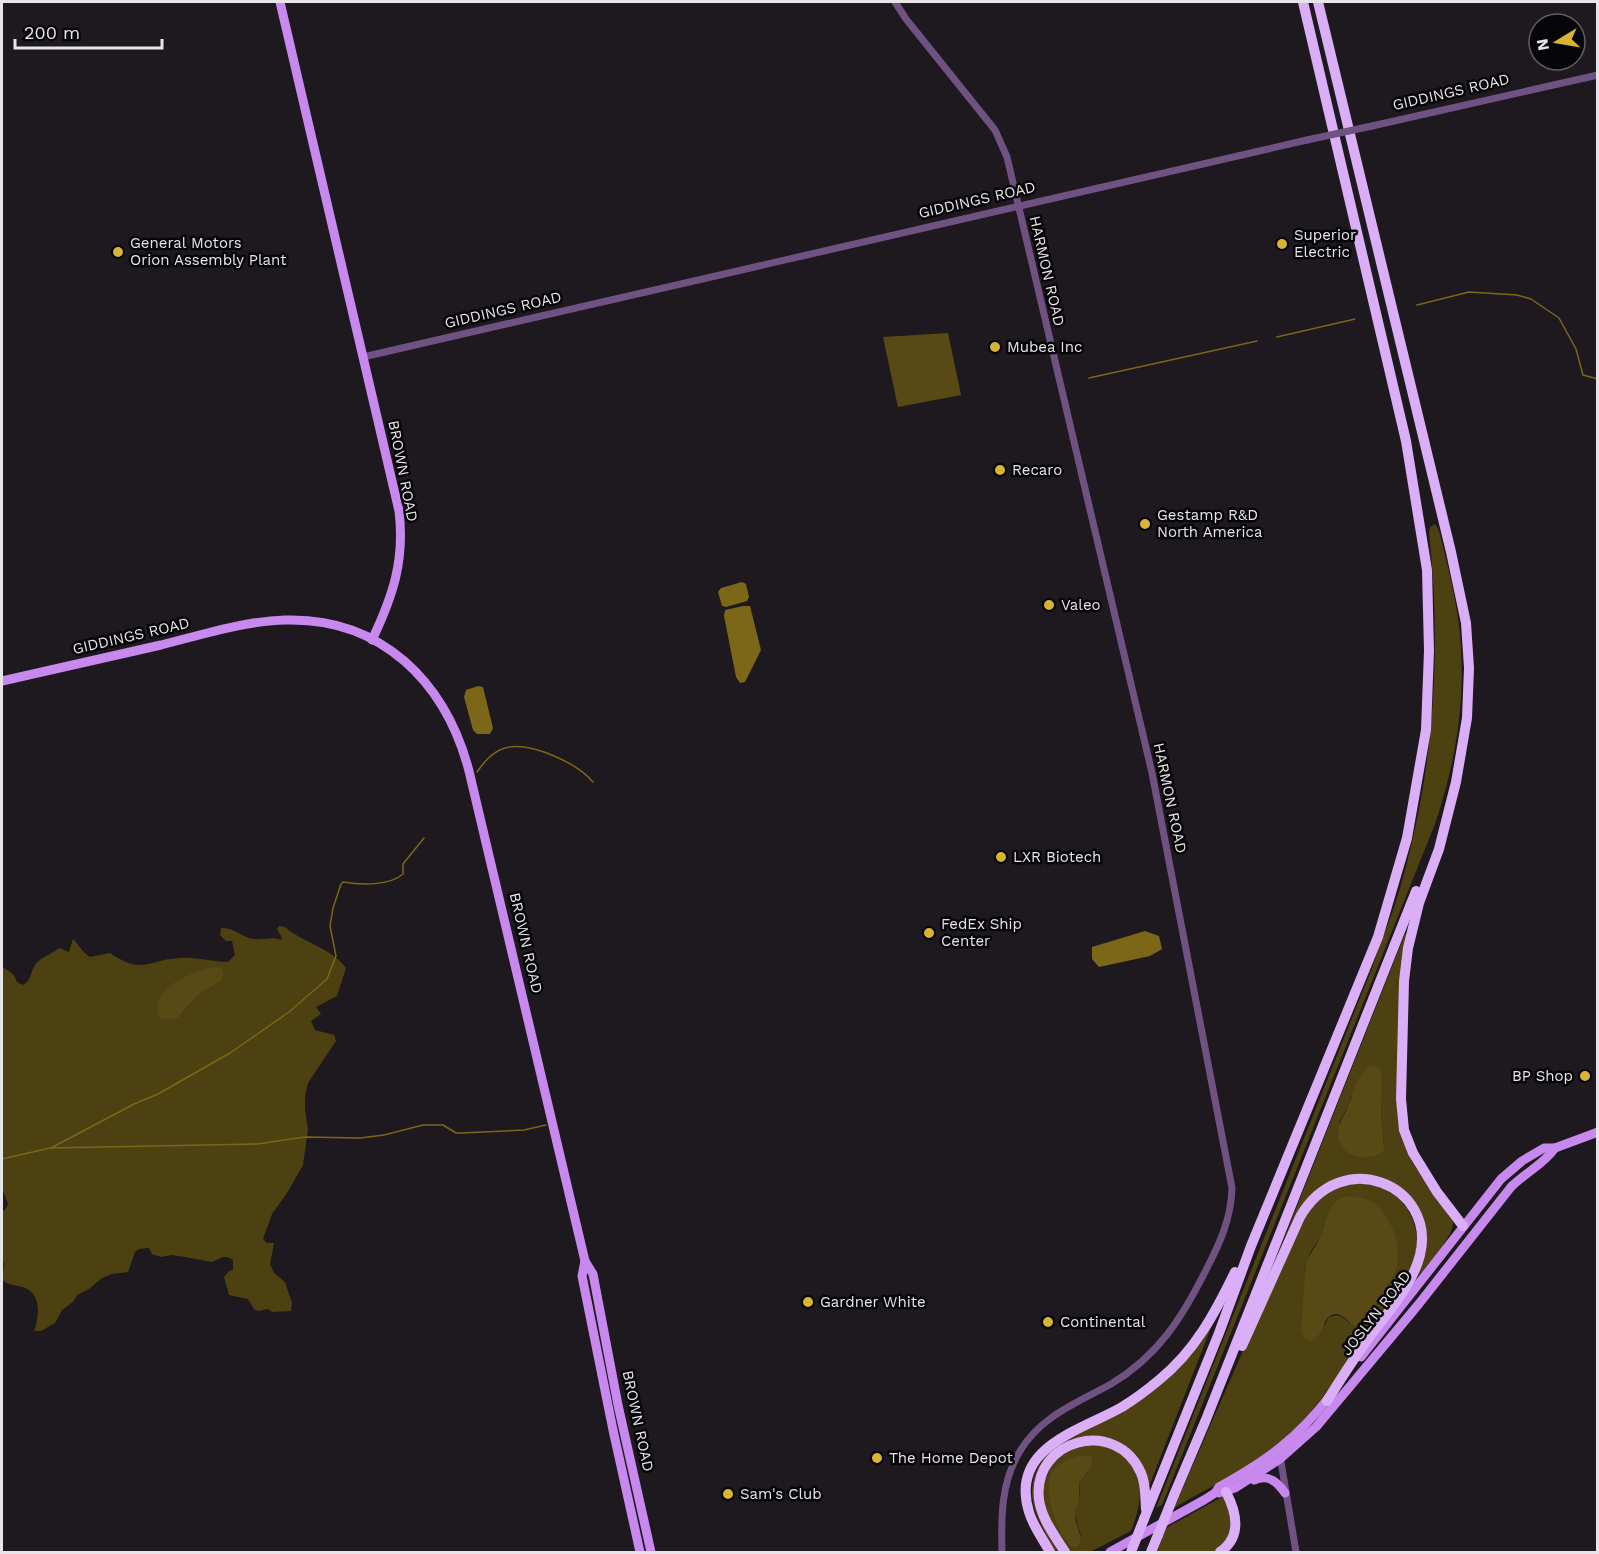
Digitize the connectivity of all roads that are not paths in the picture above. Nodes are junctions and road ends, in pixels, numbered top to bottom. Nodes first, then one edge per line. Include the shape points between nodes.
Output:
1 (279, 2) edge
2 (895, 2) edge
3 (1304, 2) edge
4 (1318, 2) edge
5 (1598, 75) edge
6 (1018, 206) junction
7 (363, 357) junction
8 (372, 640) junction
9 (2, 681) edge
10 (1444, 824) junction
11 (1598, 1132) edge
12 (1555, 1148) junction
13 (1497, 1183) junction
14 (1504, 1196) junction
15 (1463, 1226) junction
16 (1468, 1242) junction
17 (1251, 1246) junction
18 (585, 1262) junction
19 (586, 1294) junction
20 (597, 1294) junction
21 (1327, 1401) junction
22 (607, 1402) junction
23 (1205, 1422) junction
24 (1279, 1455) junction
25 (632, 1468) junction
26 (1225, 1491) junction
27 (1285, 1493) junction
28 (1145, 1516) junction
29 (640, 1552) edge
30 (651, 1552) edge
31 (1002, 1552) edge
32 (1050, 1552) edge
33 (1065, 1552) edge
34 (1110, 1552) edge
35 (1130, 1552) edge
36 (1151, 1552) edge
37 (1220, 1552) edge
38 (1296, 1552) edge

1 - 7 main road, BROWN ROAD
2 - 6 street, HARMON ROAD via 995,130 1007,157
3 - 17 highway via 1419,512 1427,581 1426,730 1407,838 1378,937
4 - 10 highway via 1466,623 1467,718
5 - 6 street, GIDDINGS ROAD, bridge
6 - 7 street, GIDDINGS ROAD
6 - 31 street, HARMON ROAD via 1152,773 1232,1188 1224,1236 1174,1328 1134,1368 1044,1422 1021,1450 1002,1502
7 - 8 main road, BROWN ROAD via 397,500 400,534 394,587
8 - 9 main road, GIDDINGS ROAD via 322,623 270,621
8 - 18 main road, BROWN ROAD via 401,658 426,682 445,709 461,744
10 - 15 highway via 1408,948 1401,1108 1406,1137 1417,1162
10 - 23 highway
11 - 12 main road, JOSLYN ROAD
12 - 13 main road, JOSLYN ROAD via 1544,1148 1532,1155
12 - 14 main road, JOSLYN ROAD
13 - 14 main road via 1504,1189
13 - 15 main road, JOSLYN ROAD
14 - 16 main road, JOSLYN ROAD
15 - 16 main road
15 - 21 main road, JOSLYN ROAD
16 - 24 main road, JOSLYN ROAD via 1322,1421
17 - 28 highway
17 - 32 highway via 1201,1336 1180,1360 1141,1395 1065,1435 1036,1458 1028,1474 1027,1498 1033,1522
18 - 19 main road, BROWN ROAD via 582,1276
18 - 20 main road, BROWN ROAD via 593,1274
19 - 20 main road
19 - 22 main road, BROWN ROAD
20 - 25 main road, BROWN ROAD
21 - 23 highway via 1405,1288 1420,1255 1420,1228 1410,1205 1393,1189 1375,1180 1341,1181 1323,1189 1306,1206
21 - 24 main road, JOSLYN ROAD
22 - 25 main road via 625,1465
22 - 29 main road, BROWN ROAD
23 - 36 highway, bridge
24 - 26 main road, JOSLYN ROAD
24 - 26 main road, JOSLYN ROAD via 1219,1487
24 - 27 street
25 - 30 main road, BROWN ROAD
26 - 27 main road via 1261,1477 1277,1482
26 - 34 main road, JOSLYN ROAD
26 - 37 highway via 1234,1509 1236,1527 1230,1543
27 - 38 street
28 - 33 highway via 1144,1480 1129,1454 1102,1441 1084,1440 1069,1445 1051,1459 1039,1489 1042,1511
28 - 35 highway, bridge

